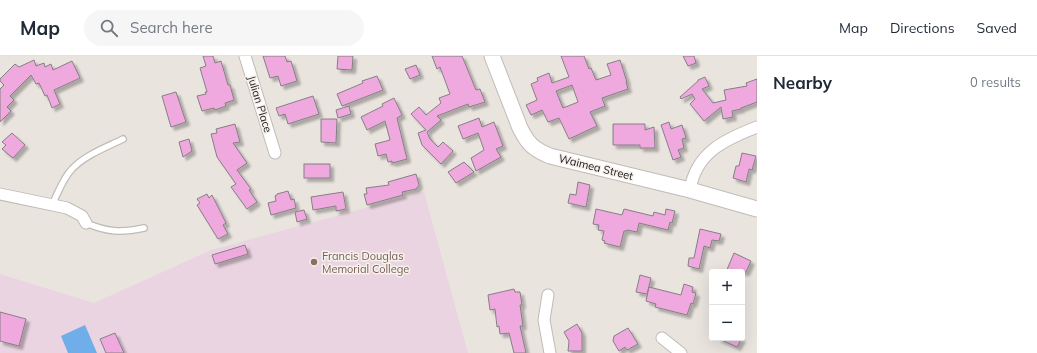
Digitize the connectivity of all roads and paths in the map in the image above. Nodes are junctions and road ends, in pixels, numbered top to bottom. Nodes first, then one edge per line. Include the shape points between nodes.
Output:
1 (245, 56) edge
2 (492, 56) edge
3 (757, 127) edge
4 (123, 139) dead end
5 (275, 153) dead end
6 (690, 190) junction
7 (0, 194) edge
8 (52, 205) junction
9 (757, 209) edge
10 (86, 223) joint
11 (144, 228) dead end
12 (548, 295) dead end
13 (662, 338) dead end
14 (550, 353) edge
15 (681, 353) edge

1 - 5 street, Julian Place
2 - 6 main road, Waimea Street via 525,139 540,152
3 - 6 street via 714,148 698,168
4 - 8 lane via 72,168
6 - 9 main road, Waimea Street
7 - 8 street
8 - 10 street via 78,213
10 - 11 lane via 110,231
12 - 14 street via 544,320
13 - 15 street

